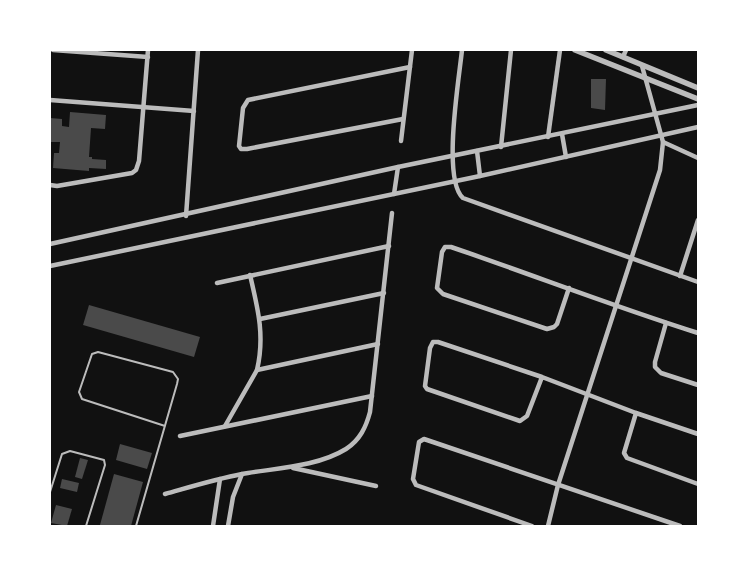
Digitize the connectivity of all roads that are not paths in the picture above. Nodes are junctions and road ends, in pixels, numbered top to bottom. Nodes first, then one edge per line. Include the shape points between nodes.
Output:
1 (53, 50) edge
2 (148, 50) edge
3 (198, 50) edge
4 (412, 50) edge
5 (462, 50) edge
6 (511, 50) edge
7 (560, 50) edge
8 (575, 50) edge
9 (606, 50) edge
10 (626, 50) edge
11 (148, 57) junction
12 (623, 57) junction
13 (642, 66) junction
14 (410, 67) junction
15 (644, 78) junction
16 (698, 88) edge
17 (698, 99) edge
18 (50, 100) edge
19 (698, 105) edge
20 (143, 107) junction
21 (194, 111) junction
22 (654, 113) junction
23 (403, 119) junction
24 (698, 127) edge
25 (562, 134) junction
26 (660, 135) junction
27 (548, 137) junction
28 (400, 141) dead end
29 (663, 142) junction
30 (501, 146) junction
31 (477, 151) junction
32 (452, 157) junction
33 (566, 157) junction
34 (698, 158) edge
35 (398, 167) junction
36 (480, 176) junction
37 (455, 181) junction
38 (50, 185) edge
39 (394, 194) junction
40 (392, 213) dead end
41 (186, 216) junction
42 (698, 220) edge
43 (50, 244) edge
44 (389, 246) junction
45 (632, 258) junction
46 (50, 266) edge
47 (250, 275) junction
48 (680, 276) junction
49 (698, 282) edge
50 (217, 283) dead end
51 (569, 288) junction
52 (384, 293) junction
53 (616, 305) junction
54 (260, 319) junction
55 (666, 323) junction
56 (698, 333) edge
57 (378, 344) junction
58 (257, 370) junction
59 (542, 377) junction
60 (698, 385) edge
61 (588, 394) junction
62 (372, 396) junction
63 (636, 413) junction
64 (165, 426) junction
65 (225, 426) junction
66 (698, 434) edge
67 (180, 436) dead end
68 (290, 467) junction
69 (242, 474) junction
70 (220, 479) junction
71 (698, 484) edge
72 (376, 486) dead end
73 (558, 486) junction
74 (50, 492) edge
75 (164, 494) dead end
76 (86, 526) edge
77 (136, 526) edge
78 (213, 526) edge
79 (228, 526) edge
80 (532, 526) edge
81 (548, 526) edge
82 (680, 526) edge

1 - 11 street
2 - 11 street
3 - 21 street
4 - 14 street
5 - 32 street
6 - 30 street
7 - 27 street
8 - 15 street
9 - 12 street
10 - 12 street
11 - 20 street
12 - 13 street
13 - 15 street
13 - 16 street
14 - 23 street
14 - 23 street via 248,100 242,108 238,146 247,150
15 - 17 street
15 - 22 street
18 - 20 street
19 - 22 street
20 - 21 street
20 - 38 street via 136,170
21 - 41 street
22 - 25 street
22 - 26 street
23 - 28 street
24 - 26 street
25 - 27 street
25 - 33 street
26 - 29 street
26 - 33 street
27 - 30 street
29 - 34 street
29 - 45 street via 660,170
30 - 31 street
31 - 32 street
31 - 36 street
32 - 35 street
32 - 37 street
33 - 36 street
35 - 39 street
35 - 41 street
36 - 37 street
37 - 39 street
37 - 45 street via 458,194 463,198
39 - 46 street
40 - 44 street
41 - 43 street
42 - 48 street
44 - 47 street
44 - 52 street
45 - 48 street
45 - 53 street
47 - 50 street
47 - 54 street
48 - 49 street
51 - 51 street via 451,247 445,247 442,252 437,288 440,292 551,329 557,324
51 - 53 street
52 - 54 street
52 - 57 street
53 - 55 street
53 - 61 street
54 - 58 street via 261,345
55 - 56 street
55 - 60 street via 655,368
57 - 58 street
57 - 62 street
58 - 65 street
59 - 59 street via 433,342 426,388 520,421 526,416
59 - 61 street
61 - 63 street
61 - 73 street
62 - 65 street
62 - 68 street via 367,424 358,439 329,457
63 - 66 street
63 - 71 street via 624,453 630,460
64 - 64 lane via 177,384 176,374 98,352 92,354 79,392 82,399
64 - 77 lane
65 - 67 street
68 - 69 street
68 - 72 street
69 - 70 street
69 - 79 street via 233,497
70 - 75 street
70 - 78 street
73 - 80 street via 424,439 419,442 413,479 419,488
73 - 81 street
73 - 82 street
74 - 76 lane via 64,452 104,460

